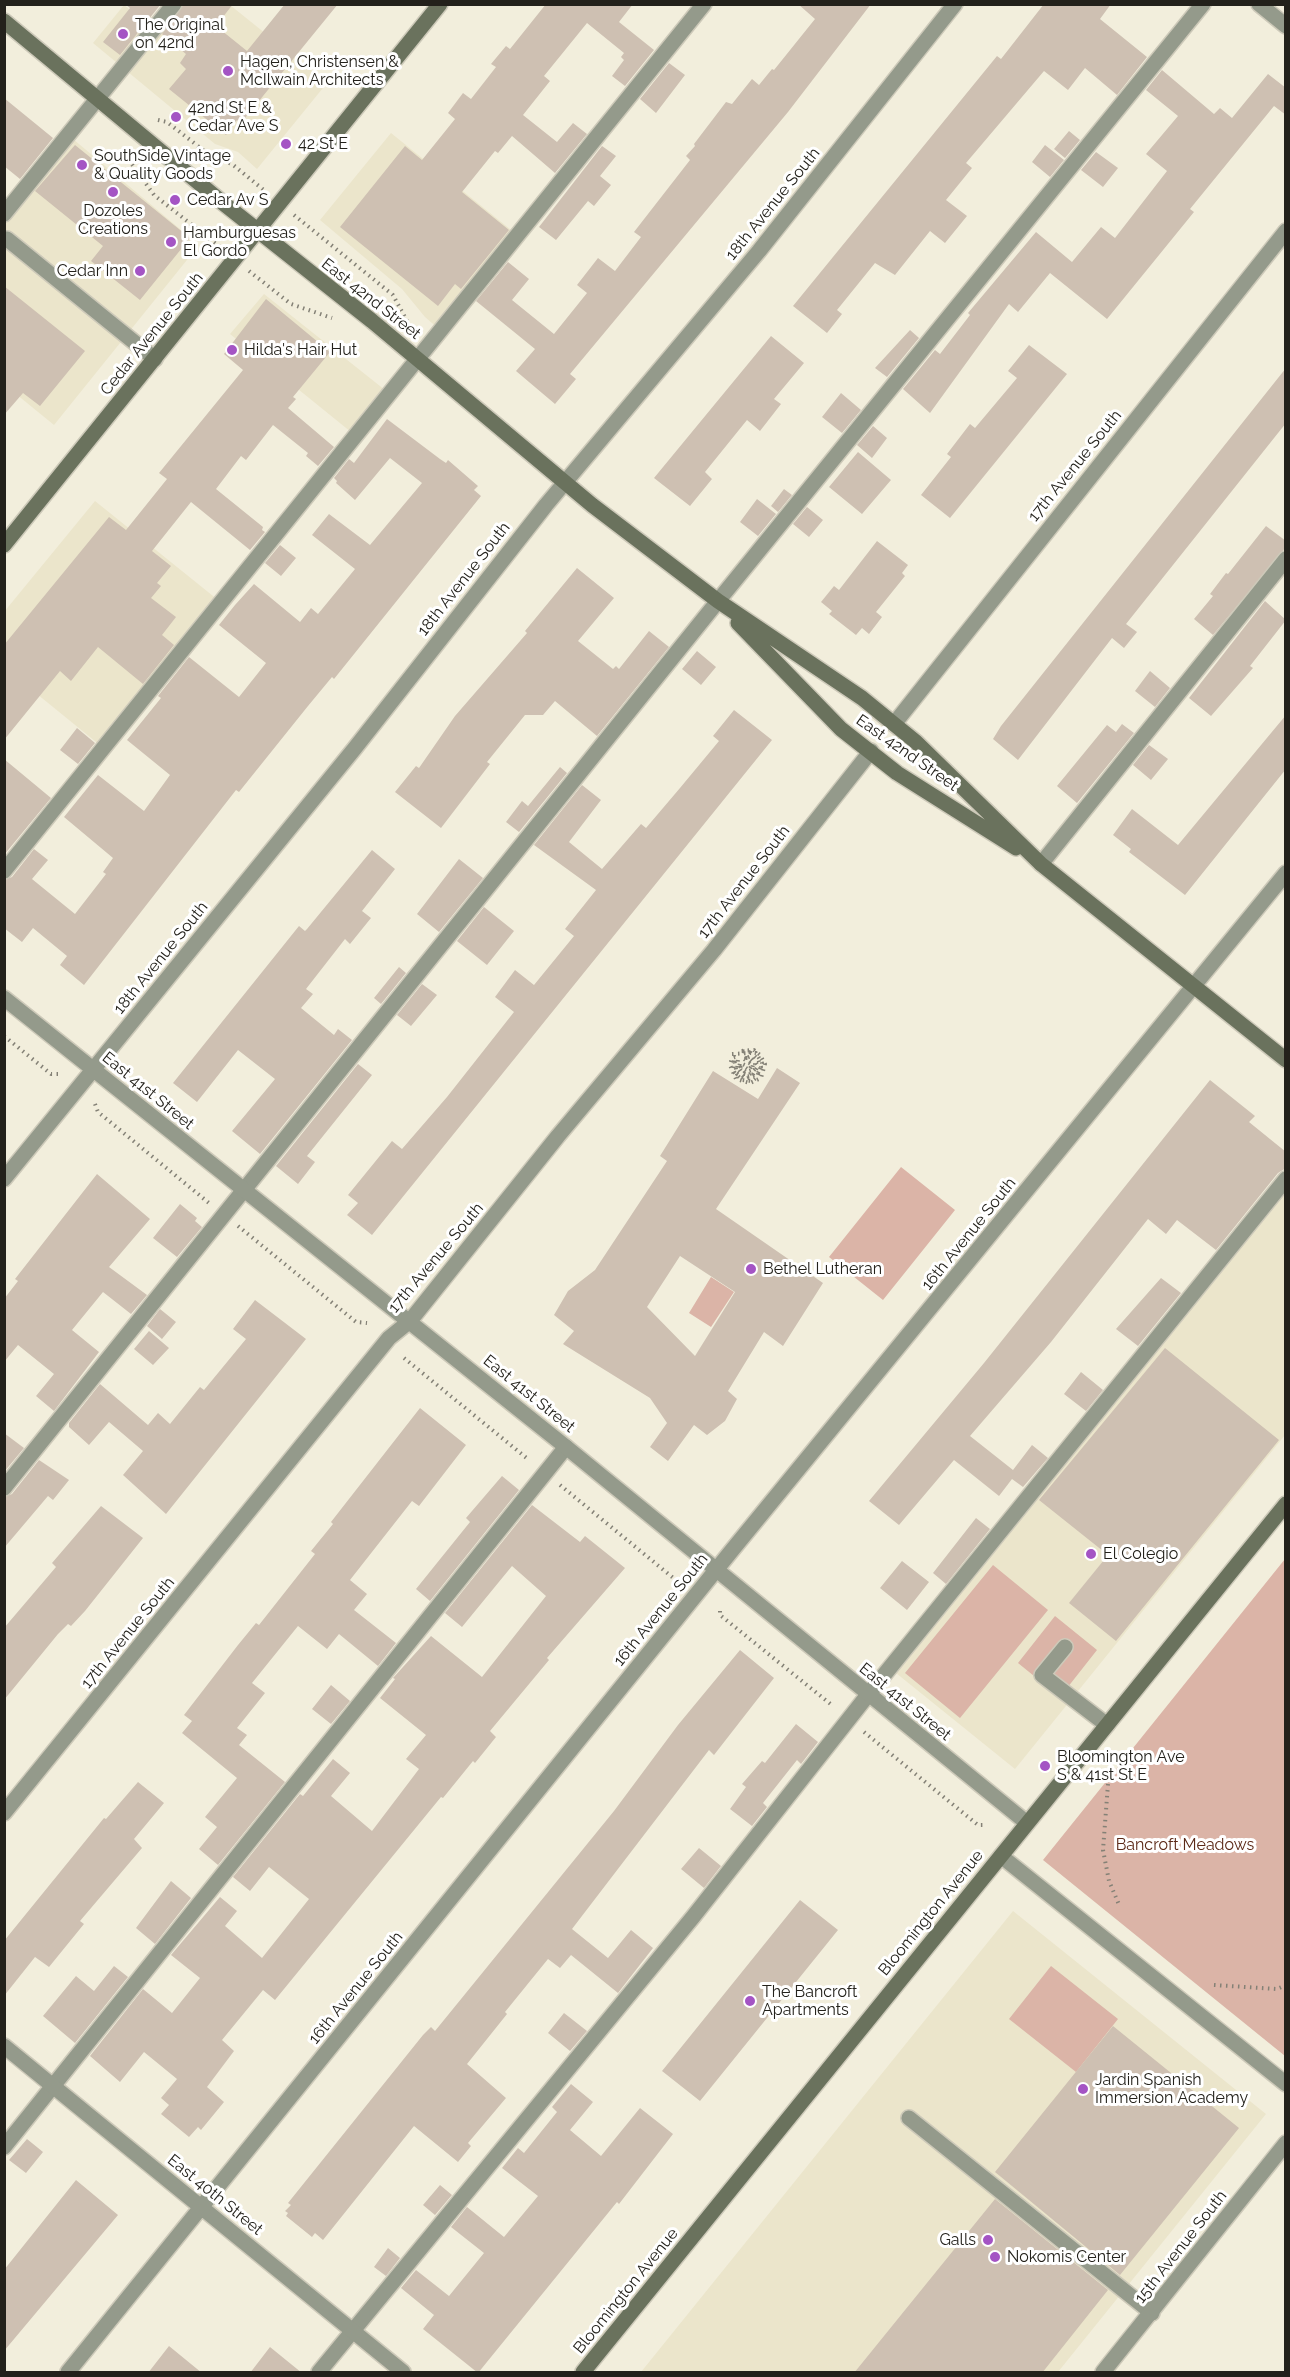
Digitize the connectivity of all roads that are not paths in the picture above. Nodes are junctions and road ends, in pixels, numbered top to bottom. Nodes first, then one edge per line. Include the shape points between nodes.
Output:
1 (174, 4) edge
2 (440, 4) edge
3 (704, 4) edge
4 (955, 4) edge
5 (1203, 4) edge
6 (1259, 4) edge
7 (4, 21) edge
8 (1286, 26) edge
9 (98, 97) junction
10 (4, 214) edge
11 (257, 231) junction
12 (1286, 231) edge
13 (7, 238) dead end
14 (155, 359) junction
15 (418, 359) junction
16 (565, 482) junction
17 (4, 546) edge
18 (1286, 559) edge
19 (718, 601) junction
20 (894, 724) junction
21 (871, 751) junction
22 (1041, 864) junction
23 (4, 871) edge
24 (1286, 873) edge
25 (1194, 986) junction
26 (4, 998) edge
27 (1286, 1060) edge
28 (92, 1070) junction
29 (4, 1179) edge
30 (1286, 1179) edge
31 (244, 1191) junction
32 (410, 1321) junction
33 (566, 1447) junction
34 (4, 1488) edge
35 (1286, 1504) edge
36 (716, 1571) junction
37 (1065, 1647) dead end
38 (867, 1696) junction
39 (1107, 1725) junction
40 (4, 1813) edge
41 (1027, 1823) junction
42 (1001, 1856) junction
43 (4, 2046) edge
44 (1286, 2084) edge
45 (54, 2085) junction
46 (909, 2118) dead end
47 (1286, 2143) edge
48 (4, 2146) edge
49 (202, 2207) junction
50 (1152, 2313) junction
51 (353, 2330) junction
52 (68, 2373) edge
53 (319, 2373) edge
54 (403, 2373) edge
55 (583, 2373) edge
56 (1103, 2373) edge

1 - 9 street
2 - 11 street, Cedar Avenue South
3 - 15 street
4 - 16 street, 18th Avenue South via 752,260
5 - 19 street
6 - 8 street
7 - 9 street, East 42nd Street
9 - 10 street
9 - 11 street, East 42nd Street
11 - 14 street, Cedar Avenue South
11 - 15 street, East 42nd Street
12 - 20 street, 17th Avenue South
13 - 14 street
14 - 17 street, Cedar Avenue South
15 - 16 street, East 42nd Street
15 - 23 street
16 - 19 street, East 42nd Street
16 - 28 street, 18th Avenue South
18 - 22 street
19 - 20 street, East 42nd Street
19 - 21 street, East 42nd Street via 841,729
19 - 31 street
20 - 22 street, East 42nd Street
21 - 22 street, East 42nd Street via 897,773
21 - 32 street, 17th Avenue South via 714,950
22 - 25 street, East 42nd Street
24 - 25 street, 16th Avenue South
25 - 27 street, East 42nd Street
25 - 36 street, 16th Avenue South
26 - 28 street, East 41st Street
28 - 29 street, 18th Avenue South
28 - 31 street, East 41st Street
30 - 38 street
31 - 32 street, East 41st Street
31 - 34 street
32 - 33 street, East 41st Street
32 - 40 street, 17th Avenue South via 389,1338
33 - 36 street, East 41st Street
33 - 45 street
35 - 39 street, Bloomington Avenue
36 - 38 street, East 41st Street
36 - 49 street, 16th Avenue South
37 - 39 street via 1042,1676
38 - 41 street, East 41st Street
38 - 51 street via 693,1917
39 - 41 street, Bloomington Avenue
41 - 42 street, Bloomington Avenue
42 - 44 street
42 - 55 street, Bloomington Avenue
43 - 45 street, East 40th Street
45 - 48 street
45 - 49 street, East 40th Street
46 - 50 street
47 - 50 street, 15th Avenue South
49 - 51 street, East 40th Street
49 - 52 street, 16th Avenue South
50 - 56 street, 15th Avenue South
51 - 53 street
51 - 54 street, East 40th Street

